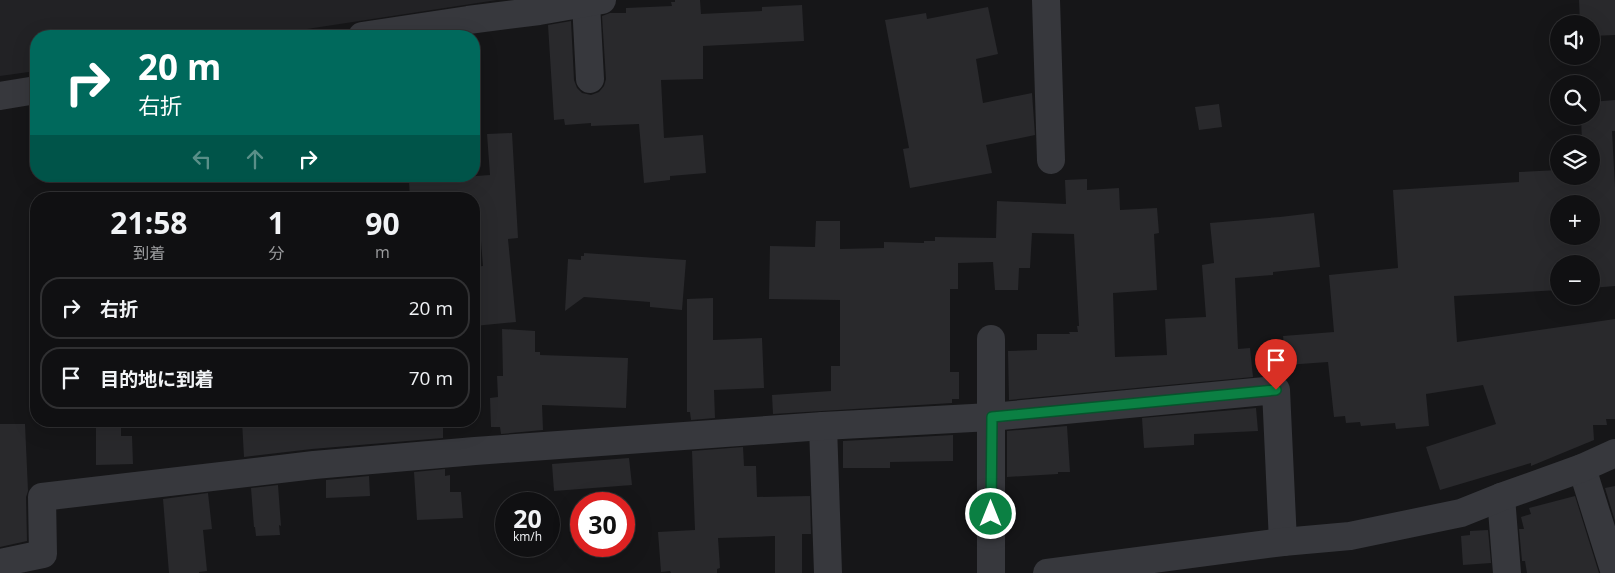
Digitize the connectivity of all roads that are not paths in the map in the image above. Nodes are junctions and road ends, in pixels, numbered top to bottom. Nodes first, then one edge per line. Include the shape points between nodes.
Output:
1 (1046, 0) edge
2 (594, 1) edge
3 (402, 30) edge
4 (590, 79) dead end
5 (30, 91) edge
6 (0, 96) edge
7 (1052, 160) dead end
8 (991, 339) dead end
9 (992, 417) junction
10 (823, 426) junction
11 (1615, 453) edge
12 (1582, 468) junction
13 (1501, 497) junction
14 (1283, 542) junction
15 (0, 563) edge
16 (828, 573) edge
17 (990, 573) edge
18 (1047, 573) edge
19 (1507, 573) edge
20 (1615, 573) edge

1 - 7 street
2 - 3 street
2 - 4 street
5 - 6 street
8 - 9 street
9 - 10 street
9 - 14 street via 1276,390
9 - 17 street
10 - 15 street via 324,464 42,497 43,554
10 - 16 street
11 - 12 street
12 - 13 street
12 - 20 street
13 - 14 street via 1460,514 1350,536
13 - 19 street
14 - 18 street

